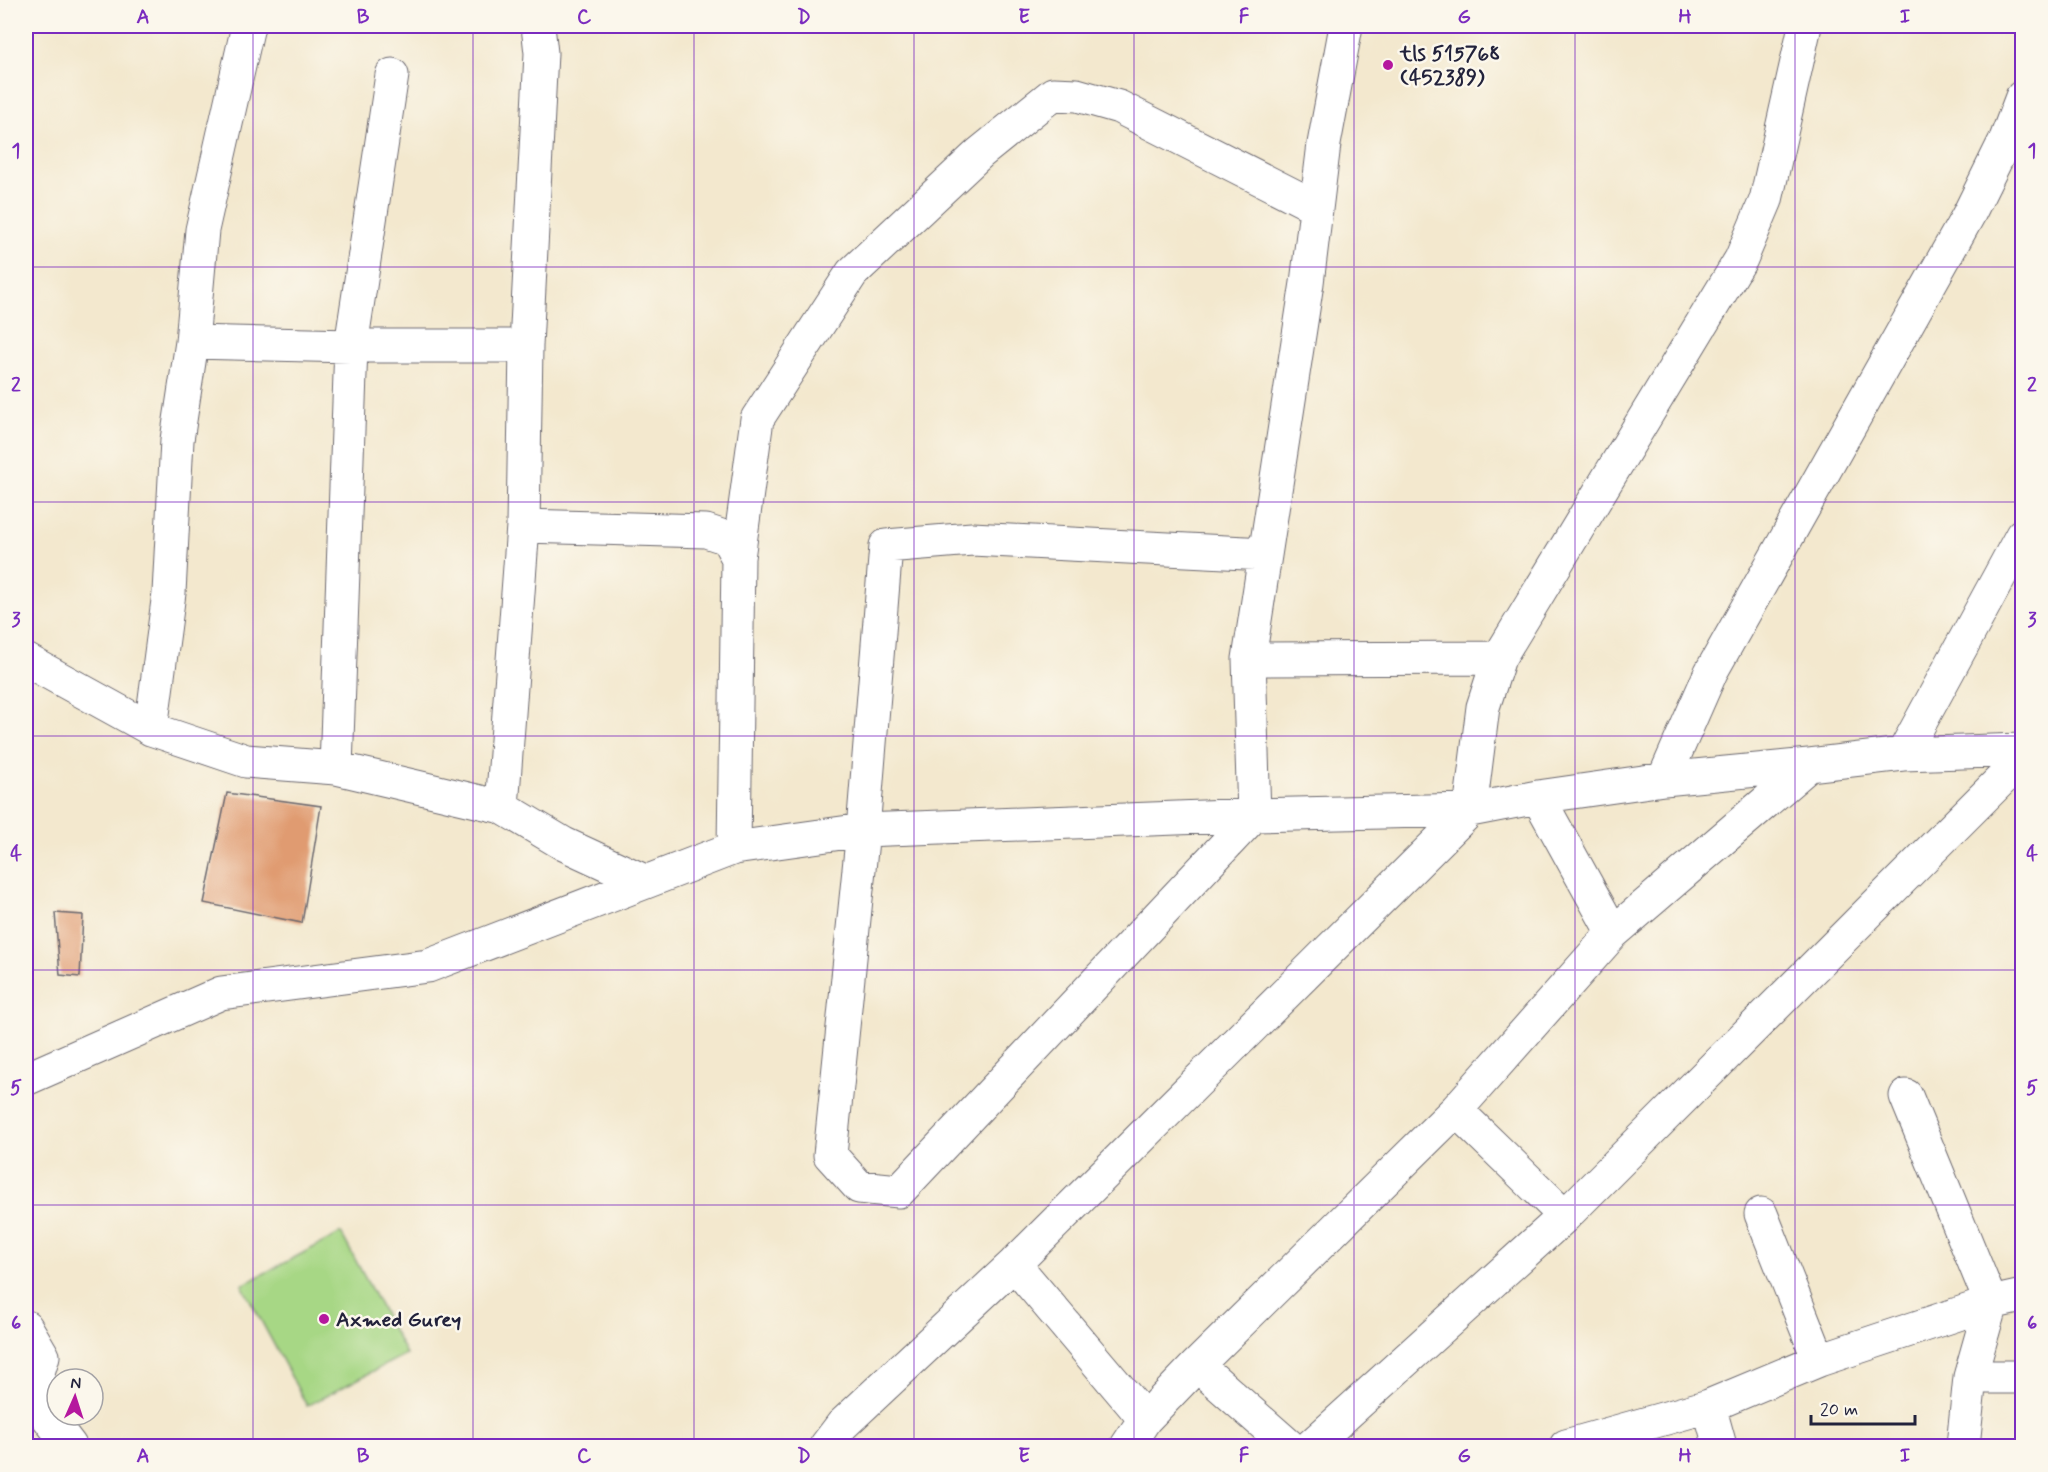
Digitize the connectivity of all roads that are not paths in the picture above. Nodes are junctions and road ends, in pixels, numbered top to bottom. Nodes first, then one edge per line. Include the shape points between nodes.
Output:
1 (248, 26) edge
2 (538, 26) edge
3 (1346, 26) edge
4 (1805, 26) edge
5 (392, 75) dead end
6 (2022, 97) edge
7 (1316, 207) junction
8 (192, 342) junction
9 (351, 346) junction
10 (526, 346) junction
11 (522, 526) junction
12 (2022, 535) edge
13 (1265, 554) junction
14 (738, 558) junction
15 (1499, 658) junction
16 (26, 660) edge
17 (1249, 660) junction
18 (152, 729) junction
19 (2022, 750) edge
20 (1903, 754) junction
21 (2022, 759) edge
22 (1809, 765) junction
23 (336, 768) junction
24 (1664, 779) junction
25 (1538, 797) junction
26 (502, 807) junction
27 (1470, 810) junction
28 (1254, 815) junction
29 (862, 830) junction
30 (734, 848) junction
31 (644, 881) junction
32 (1612, 933) junction
33 (26, 1079) edge
34 (1906, 1096) dead end
35 (1456, 1110) junction
36 (1761, 1214) dead end
37 (1565, 1216) junction
38 (1014, 1264) junction
39 (2022, 1296) edge
40 (1991, 1303) junction
41 (26, 1327) edge
42 (1819, 1360) junction
43 (1197, 1365) junction
44 (1970, 1377) junction
45 (2022, 1377) edge
46 (28, 1397) edge
47 (1709, 1407) junction
48 (1145, 1419) junction
49 (70, 1446) edge
50 (826, 1446) edge
51 (1127, 1446) edge
52 (1289, 1446) edge
53 (1311, 1446) edge
54 (1566, 1446) edge
55 (1720, 1446) edge
56 (1963, 1446) edge

1 - 8 street via 202,230
2 - 10 street via 541,53
3 - 7 street
4 - 15 street via 1766,200 1741,259
5 - 9 street
6 - 24 street via 1969,214 1711,672
7 - 13 street
7 - 14 street via 1119,106 1077,95 1053,94 980,153 852,273 757,419
8 - 9 street
8 - 18 street via 177,440 169,593
9 - 10 street
9 - 23 street
10 - 11 street
11 - 14 street via 706,531 727,538
11 - 26 street
12 - 20 street
13 - 17 street
13 - 29 street via 972,539 886,546
14 - 30 street
15 - 17 street
15 - 27 street via 1483,707
16 - 18 street
17 - 28 street
18 - 23 street via 246,761
19 - 20 street
20 - 22 street
21 - 37 street
22 - 24 street
22 - 32 street
23 - 26 street
24 - 25 street
25 - 27 street
25 - 32 street
26 - 31 street via 564,844
27 - 28 street
27 - 38 street
28 - 29 street
28 - 29 street via 899,1191 858,1187 830,1155
29 - 30 street
30 - 31 street
31 - 33 street via 428,966 221,993
32 - 35 street
34 - 40 street
35 - 37 street
35 - 43 street
36 - 42 street
37 - 53 street
38 - 48 street
38 - 50 street via 842,1425
39 - 40 street
40 - 42 street
40 - 44 street
41 - 46 street via 43,1356
42 - 47 street
43 - 48 street
43 - 52 street
44 - 45 street
44 - 56 street
46 - 49 street
47 - 54 street
47 - 55 street
48 - 51 street

